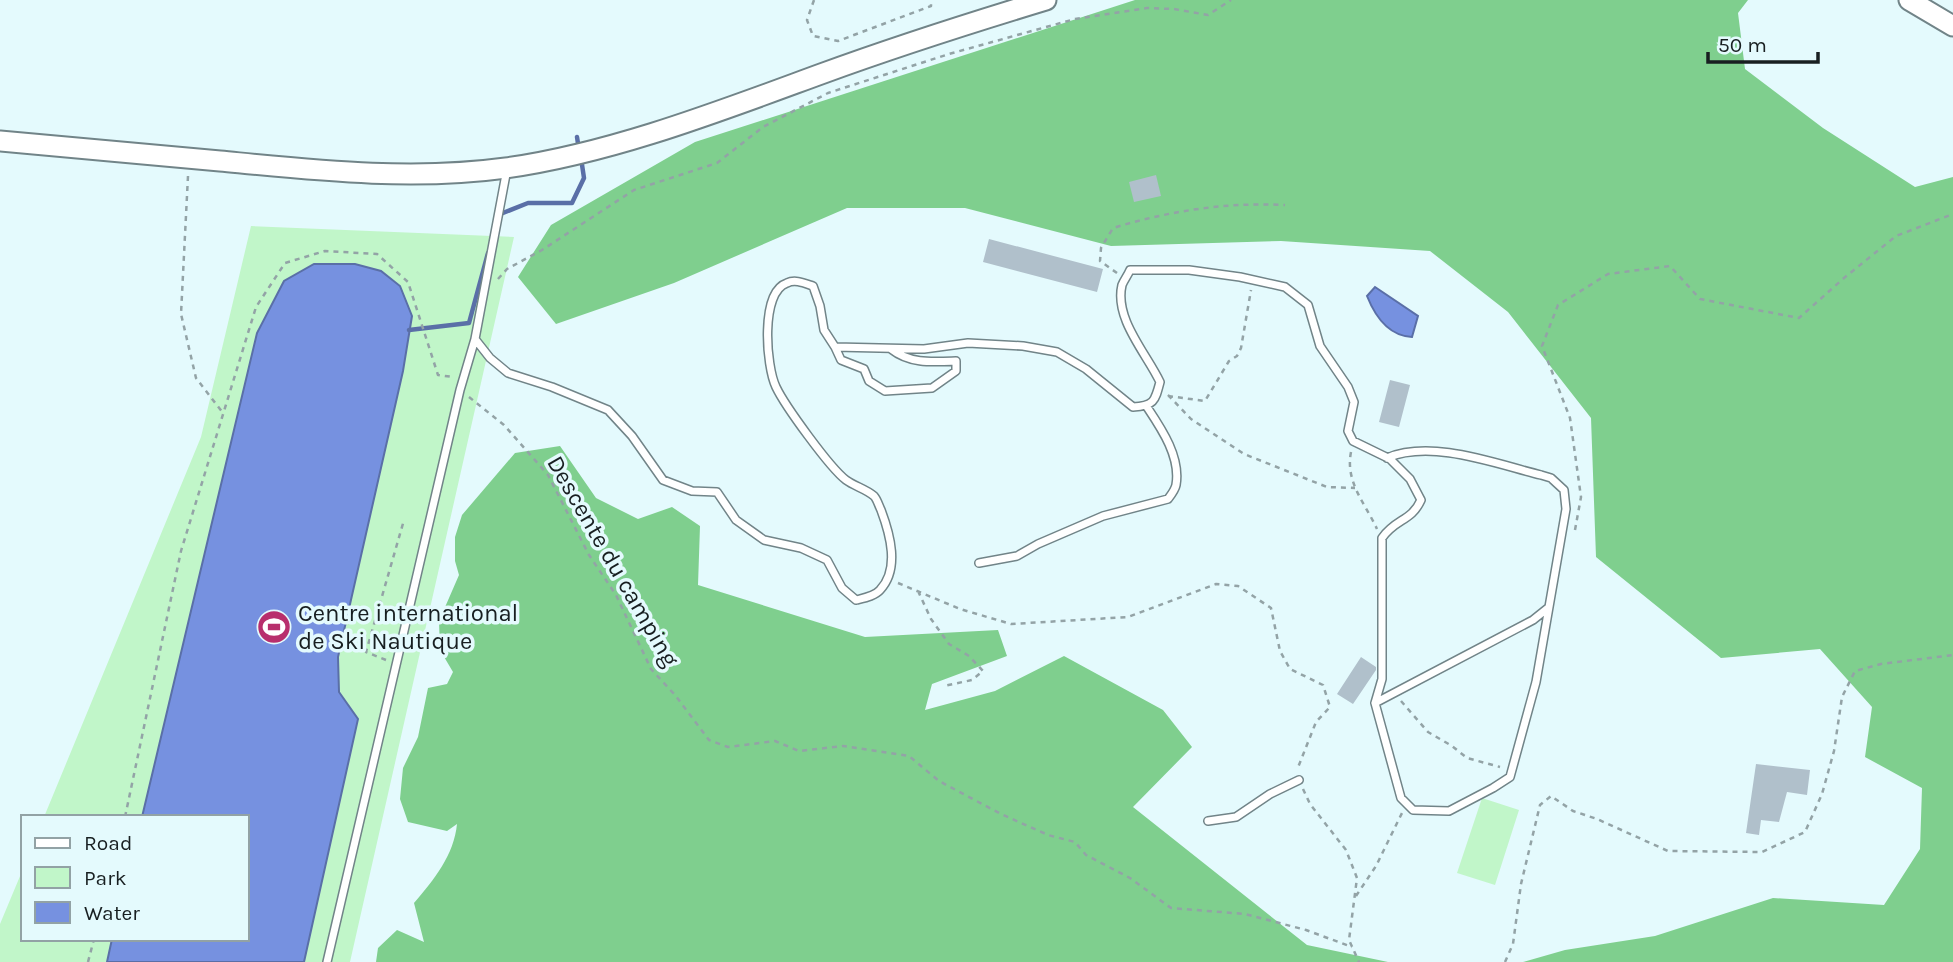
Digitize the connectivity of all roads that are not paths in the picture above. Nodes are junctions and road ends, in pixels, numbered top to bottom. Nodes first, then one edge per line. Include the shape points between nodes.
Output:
1 (1046, 0) edge
2 (1909, 0) edge
3 (1953, 26) edge
4 (0, 141) edge
5 (507, 168) junction
6 (475, 339) junction
7 (835, 347) junction
8 (890, 349) junction
9 (1147, 407) junction
10 (1387, 458) junction
11 (979, 563) dead end
12 (1549, 608) junction
13 (1375, 702) junction
14 (1299, 780) road end
15 (1208, 821) dead end
16 (327, 962) edge

1 - 5 main road via 608,146
2 - 3 main road
4 - 5 main road via 383,174
5 - 6 lane
6 - 7 lane via 508,373 608,410 663,480 692,491 717,492 736,520 764,540 801,548 827,560 842,587 856,600 878,593 889,580 892,549 886,524 875,497 845,480 775,386 768,327 774,293 786,283 800,281 813,286 824,330
6 - 16 lane
7 - 8 lane
7 - 8 lane via 841,360 864,369 869,381 885,391 932,388 956,370 956,361 904,359
8 - 9 lane via 968,343 1057,352 1133,407
9 - 10 lane via 1156,399 1160,382 1122,307 1122,286 1130,270 1189,270 1253,280 1285,287 1307,305 1320,346 1354,402 1348,431 1353,441
9 - 11 lane via 1166,437 1176,471 1176,487 1168,499 1103,516 1017,556
10 - 12 lane via 1399,453 1457,453 1551,478 1564,489 1566,509
10 - 13 lane via 1410,479 1421,500 1415,514 1390,525 1382,538 1382,679
12 - 13 lane
12 - 13 lane via 1536,682 1510,777 1493,788 1449,811 1413,810 1401,797
14 - 15 lane via 1236,817

